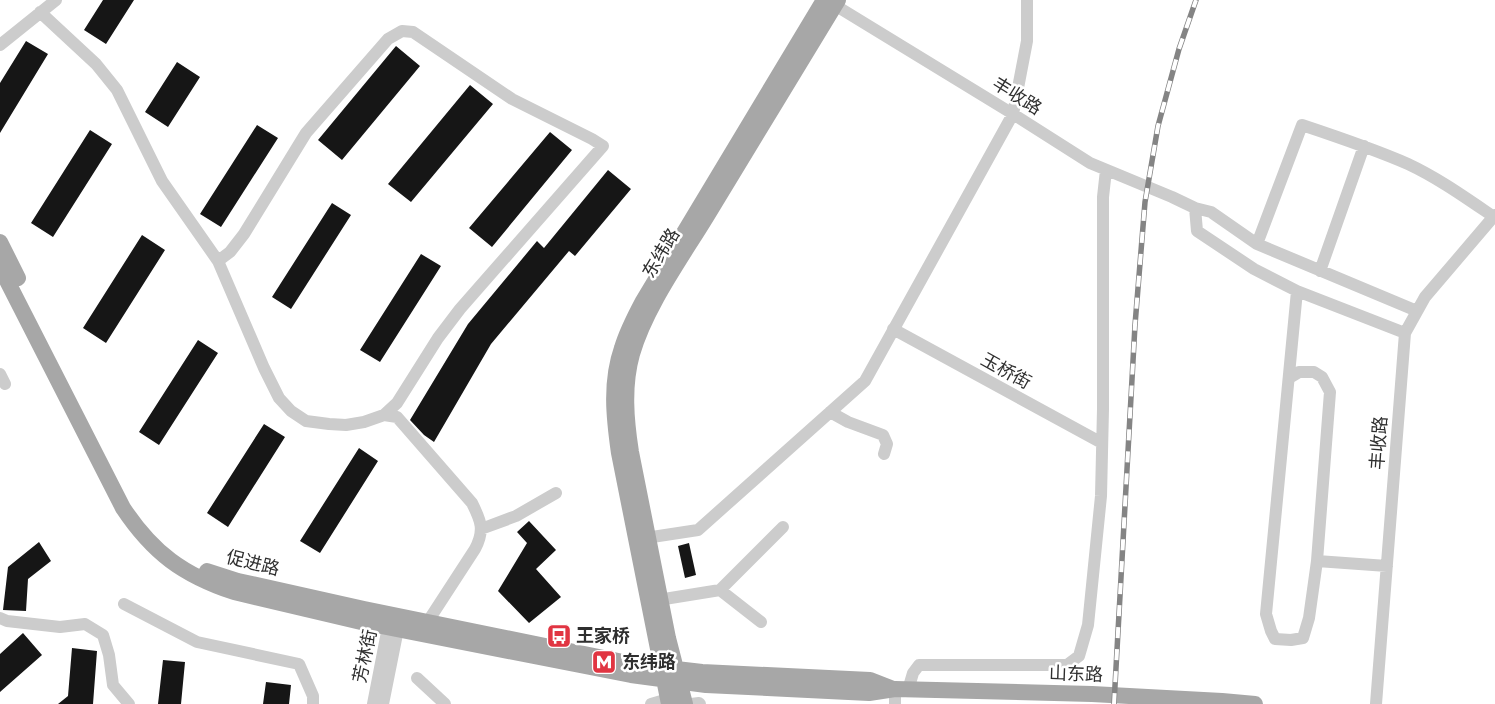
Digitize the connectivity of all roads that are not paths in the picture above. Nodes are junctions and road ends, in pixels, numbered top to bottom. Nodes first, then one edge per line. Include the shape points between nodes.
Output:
1 (56, 0) edge
2 (1026, 0) edge
3 (831, 1) edge
4 (40, 12) junction
5 (0, 45) edge
6 (1013, 114) junction
7 (1364, 146) junction
8 (1106, 170) junction
9 (1195, 208) junction
10 (1494, 216) edge
11 (0, 242) edge
12 (1257, 244) junction
13 (218, 261) junction
14 (0, 267) edge
15 (1320, 271) junction
16 (1297, 292) junction
17 (1417, 311) junction
18 (893, 329) junction
19 (1405, 332) junction
20 (1289, 378) junction
21 (830, 412) junction
22 (384, 415) junction
23 (1102, 443) junction
24 (884, 454) dead end
25 (556, 492) dead end
26 (783, 527) dead end
27 (481, 529) junction
28 (642, 539) junction
29 (1317, 561) junction
30 (1387, 566) junction
31 (720, 590) junction
32 (654, 600) junction
33 (124, 604) dead end
34 (0, 618) edge
35 (761, 622) dead end
36 (393, 624) junction
37 (424, 628) junction
38 (670, 674) junction
39 (417, 678) dead end
40 (899, 694) edge
41 (669, 702) edge
42 (129, 704) edge
43 (312, 704) edge
44 (373, 704) edge
45 (383, 704) edge
46 (445, 704) edge
47 (651, 704) edge
48 (685, 704) edge
49 (691, 704) edge
50 (700, 704) edge
51 (1255, 704) edge
52 (1376, 704) edge

1 - 4 street
2 - 6 street via 1028,41
3 - 6 street, 丰收路
3 - 28 main road, 东纬路 via 670,276 632,355 626,400 627,426
4 - 5 street
4 - 13 street via 96,64 118,90 162,182
6 - 8 street, 丰收路
6 - 18 street
7 - 10 street via 1409,165
7 - 12 street via 1302,125
7 - 15 street
8 - 9 street, 丰收路
8 - 23 street via 1103,197
9 - 12 street, 丰收路 via 1211,212
9 - 16 street via 1197,231 1254,269
10 - 17 street, 丰收路 via 1425,297
11 - 36 main road, 促进路 via 133,503 172,549 218,576
12 - 15 street, 丰收路
13 - 22 street via 264,368 279,398 291,411 306,421 346,425
13 - 22 street via 244,234 306,133 388,39 402,31 413,32 512,99 603,146 460,309 397,403
14 - 36 main road, 促进路 via 123,508 150,543 180,568 215,586
15 - 17 street, 丰收路
16 - 19 street
16 - 20 street
17 - 19 street, 丰收路
18 - 21 street via 865,381
18 - 23 street, 玉桥街
19 - 30 street, 丰收路
20 - 29 street via 1300,372 1314,372 1322,377 1330,392
20 - 29 street via 1266,614 1275,638 1303,638
21 - 24 street via 883,436 887,444
21 - 28 street via 698,530
22 - 27 street via 397,417 472,503 480,518
23 - 40 street via 1101,496 1088,625 1079,656 1067,665 919,665
25 - 27 street via 516,516
26 - 31 street
27 - 37 street via 475,550
28 - 32 main road, 东纬路
29 - 30 street
30 - 52 street, 丰收路
31 - 32 street
31 - 35 street
32 - 38 main road, 东纬路
33 - 43 street via 198,642 299,664 313,696
34 - 42 street via 60,626 85,624 103,635 113,685
36 - 37 main road, 促进路
36 - 44 street, 芳林街
36 - 45 street
37 - 38 main road, 促进路 via 631,675
38 - 40 main road, 山东路 via 706,685
38 - 41 main road, 东纬路
38 - 48 main road, 东纬路
39 - 46 street
40 - 51 main road, 山东路 via 1092,694
41 - 47 street
49 - 50 street

